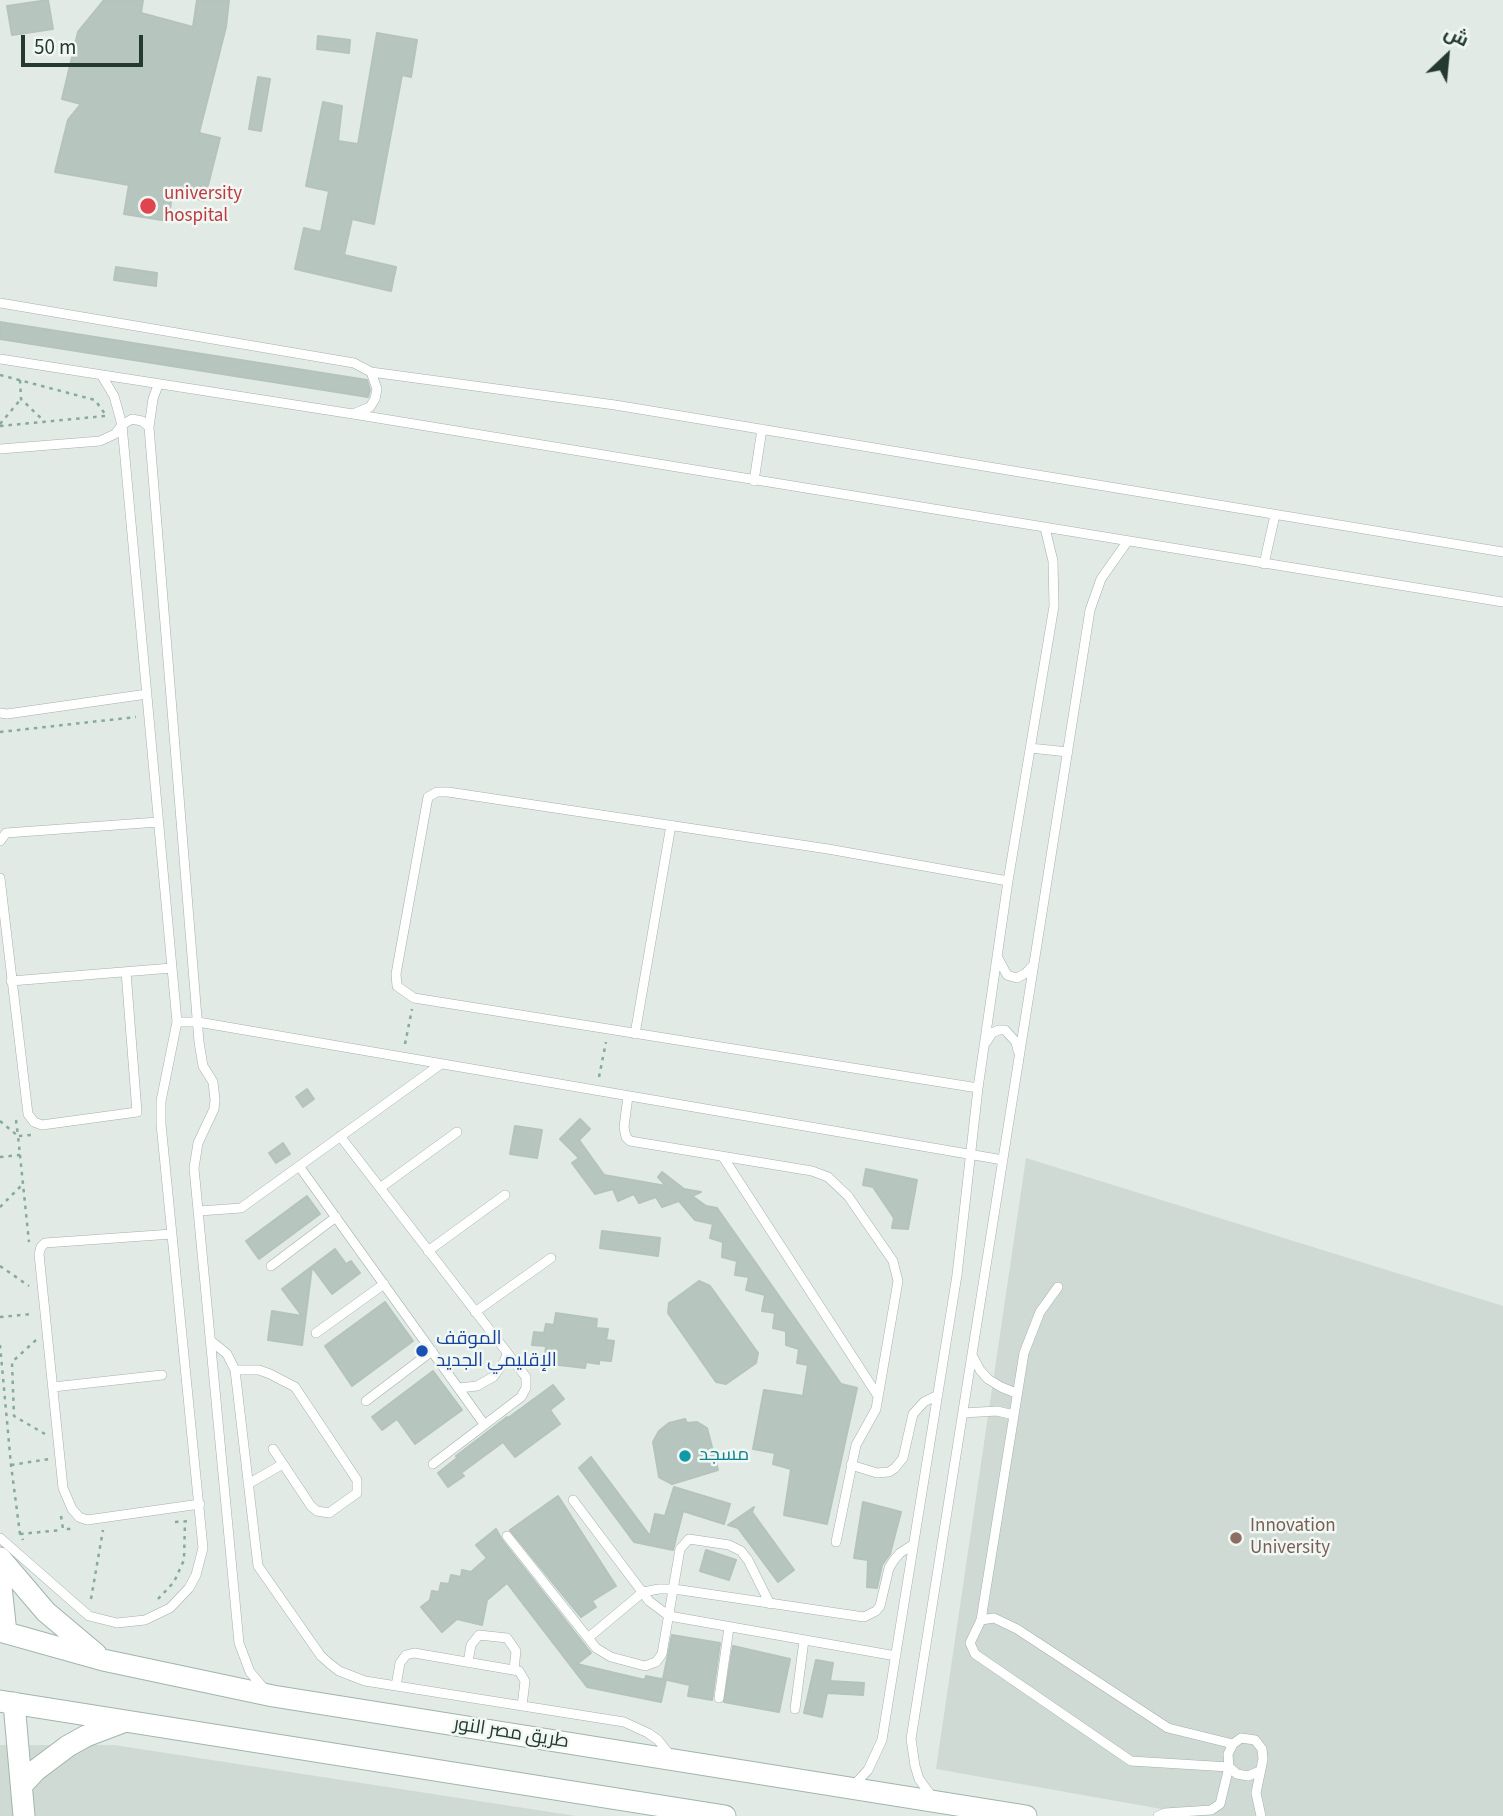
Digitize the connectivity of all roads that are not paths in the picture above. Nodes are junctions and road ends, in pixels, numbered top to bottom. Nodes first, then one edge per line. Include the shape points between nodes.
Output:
1 (0, 303) edge
2 (0, 359) edge
3 (370, 372) junction
4 (102, 376) junction
5 (158, 385) junction
6 (353, 414) junction
7 (122, 425) junction
8 (149, 426) junction
9 (762, 429) junction
10 (0, 449) edge
11 (754, 481) junction
12 (1275, 515) junction
13 (1045, 528) junction
14 (1127, 541) junction
15 (1503, 552) edge
16 (1264, 564) junction
17 (1503, 602) edge
18 (147, 694) junction
19 (0, 713) edge
20 (1030, 748) junction
21 (1068, 752) junction
22 (158, 822) junction
23 (671, 825) junction
24 (0, 841) edge
25 (0, 878) edge
26 (1008, 881) junction
27 (997, 957) junction
28 (1034, 964) junction
29 (172, 968) junction
30 (126, 972) junction
31 (11, 981) junction
32 (177, 1022) junction
33 (198, 1022) junction
34 (635, 1034) junction
35 (985, 1044) junction
36 (1020, 1056) junction
37 (441, 1064) junction
38 (978, 1088) junction
39 (628, 1096) junction
40 (457, 1132) dead end
41 (340, 1136) junction
42 (971, 1154) junction
43 (723, 1157) junction
44 (1003, 1160) junction
45 (299, 1166) junction
46 (380, 1188) junction
47 (506, 1195) dead end
48 (199, 1211) junction
49 (336, 1217) junction
50 (172, 1234) junction
51 (428, 1251) junction
52 (551, 1258) dead end
53 (271, 1266) dead end
54 (384, 1284) junction
55 (1058, 1287) dead end
56 (475, 1312) junction
57 (316, 1333) dead end
58 (211, 1341) junction
59 (432, 1351) junction
60 (507, 1353) junction
61 (972, 1355) junction
62 (235, 1370) junction
63 (162, 1375) dead end
64 (53, 1387) junction
65 (458, 1388) junction
66 (1016, 1393) junction
67 (938, 1395) junction
68 (878, 1396) junction
69 (366, 1401) dead end
70 (963, 1413) junction
71 (1014, 1415) junction
72 (484, 1424) junction
73 (273, 1449) dead end
74 (283, 1464) junction
75 (433, 1464) dead end
76 (850, 1465) junction
77 (248, 1484) junction
78 (573, 1500) dead end
79 (200, 1504) junction
80 (508, 1536) dead end
81 (0, 1538) edge
82 (836, 1542) dead end
83 (914, 1544) junction
84 (0, 1558) edge
85 (0, 1577) edge
86 (674, 1589) junction
87 (643, 1592) junction
88 (770, 1604) junction
89 (669, 1616) junction
90 (981, 1620) junction
91 (729, 1627) junction
92 (3, 1632) edge
93 (588, 1638) junction
94 (804, 1640) junction
95 (896, 1656) junction
96 (103, 1660) junction
97 (468, 1662) junction
98 (514, 1669) junction
99 (396, 1686) junction
100 (273, 1696) junction
101 (719, 1698) dead end
102 (7, 1702) edge
103 (522, 1706) junction
104 (795, 1709) dead end
105 (125, 1722) junction
106 (1233, 1744) junction
107 (673, 1759) junction
108 (1229, 1768) junction
109 (1260, 1771) junction
110 (22, 1785) junction
111 (852, 1788) junction
112 (935, 1801) junction
113 (24, 1816) edge
114 (725, 1816) edge
115 (1026, 1816) edge
116 (1158, 1816) edge
117 (1261, 1816) edge

1 - 3 lane via 354,363
2 - 4 lane
3 - 6 lane via 375,399 370,407
3 - 9 lane
4 - 5 lane
4 - 7 lane
5 - 6 lane
5 - 8 lane
6 - 11 lane
7 - 8 lane via 138,419
7 - 10 lane via 108,438
7 - 18 lane
8 - 33 lane
9 - 11 lane
9 - 12 lane
11 - 13 lane
12 - 15 lane
12 - 16 lane
13 - 14 lane
13 - 20 lane via 1055,592
14 - 16 lane
14 - 21 lane via 1101,579 1090,610
16 - 17 lane
18 - 19 lane
18 - 22 lane
20 - 21 lane
20 - 26 lane
21 - 28 lane
22 - 24 lane via 6,834
22 - 29 lane
23 - 26 lane
23 - 34 lane
23 - 34 lane via 437,792 428,797 396,974 397,986 414,998
25 - 31 lane
26 - 27 lane
27 - 28 lane via 1007,975 1017,978
27 - 35 lane
28 - 36 lane
29 - 30 lane
29 - 32 lane
30 - 31 lane
30 - 31 lane via 137,1112 42,1125 28,1114
32 - 33 lane
32 - 50 lane via 161,1112
33 - 37 lane
33 - 48 lane via 203,1066 213,1082 215,1100 198,1143 194,1168
34 - 38 lane
35 - 36 lane via 992,1033 1005,1030 1016,1042
35 - 38 lane
36 - 44 lane
37 - 39 lane
37 - 41 lane
38 - 42 lane
39 - 42 lane
39 - 43 lane via 624,1132 630,1141
40 - 46 lane
41 - 45 lane
41 - 46 lane
42 - 44 lane
42 - 67 lane
43 - 68 lane
43 - 68 lane via 828,1177 848,1196 893,1261 898,1281
44 - 61 lane
45 - 48 lane via 241,1208
45 - 49 lane
46 - 51 lane
47 - 51 lane
48 - 58 lane
49 - 53 lane
49 - 54 lane
50 - 64 lane via 45,1243 41,1247
50 - 79 lane
51 - 56 lane
52 - 56 lane
54 - 57 lane
54 - 59 lane
55 - 66 lane via 1040,1312 1024,1353
56 - 60 lane
58 - 62 lane via 227,1354
58 - 100 lane via 239,1643 250,1672
59 - 65 lane
59 - 69 lane
60 - 65 lane via 493,1377 477,1386
60 - 72 lane via 526,1377 526,1388
61 - 66 lane via 988,1379
61 - 70 lane
62 - 74 lane via 259,1370 295,1387 357,1479 359,1489 329,1513 317,1511
62 - 77 lane
63 - 64 lane
64 - 79 lane via 65,1495 79,1517 87,1520
65 - 72 lane
66 - 71 lane
67 - 76 lane via 923,1402 913,1414 903,1458 895,1468 877,1473
67 - 83 lane
68 - 76 lane
70 - 71 lane
70 - 112 lane via 911,1739 919,1779
71 - 90 lane
72 - 75 lane
73 - 74 lane
74 - 77 lane
76 - 82 lane
77 - 99 lane via 258,1566 321,1656 351,1677
78 - 87 lane
79 - 81 lane via 203,1548 189,1588 170,1608 131,1623 107,1622 89,1615
80 - 93 lane
83 - 88 lane via 889,1568 880,1606 870,1615
83 - 95 lane
84 - 96 street via 46,1612
85 - 92 street
86 - 87 lane
86 - 88 lane
86 - 88 lane via 682,1545 689,1539 729,1545 748,1560
86 - 89 lane
87 - 89 lane
87 - 93 lane
89 - 91 lane
89 - 93 lane via 662,1654 650,1665 606,1656
90 - 106 lane via 994,1618 1017,1629 1168,1728
90 - 108 lane via 970,1643 975,1654 1132,1762
91 - 94 lane
91 - 101 lane
92 - 96 street, طريق مصر النور
94 - 95 lane
94 - 104 lane
95 - 111 lane via 882,1740 868,1770
96 - 100 street, طريق مصر النور
97 - 98 lane
97 - 98 lane via 471,1645 482,1634 507,1638 516,1651
97 - 99 lane via 410,1654 400,1663
98 - 103 lane via 525,1681
99 - 103 lane
100 - 107 street, طريق مصر النور
102 - 105 street
102 - 110 street
103 - 107 lane via 636,1726 658,1740
105 - 110 street via 68,1746
105 - 114 street
106 - 108 lane
106 - 109 lane via 1241,1738 1255,1740 1262,1749
107 - 111 street, طريق مصر النور
108 - 109 lane via 1248,1776
108 - 116 lane via 1220,1804 1210,1810
109 - 117 lane via 1256,1793
110 - 113 street
111 - 112 street, طريق مصر النور
112 - 115 street, طريق مصر النور

